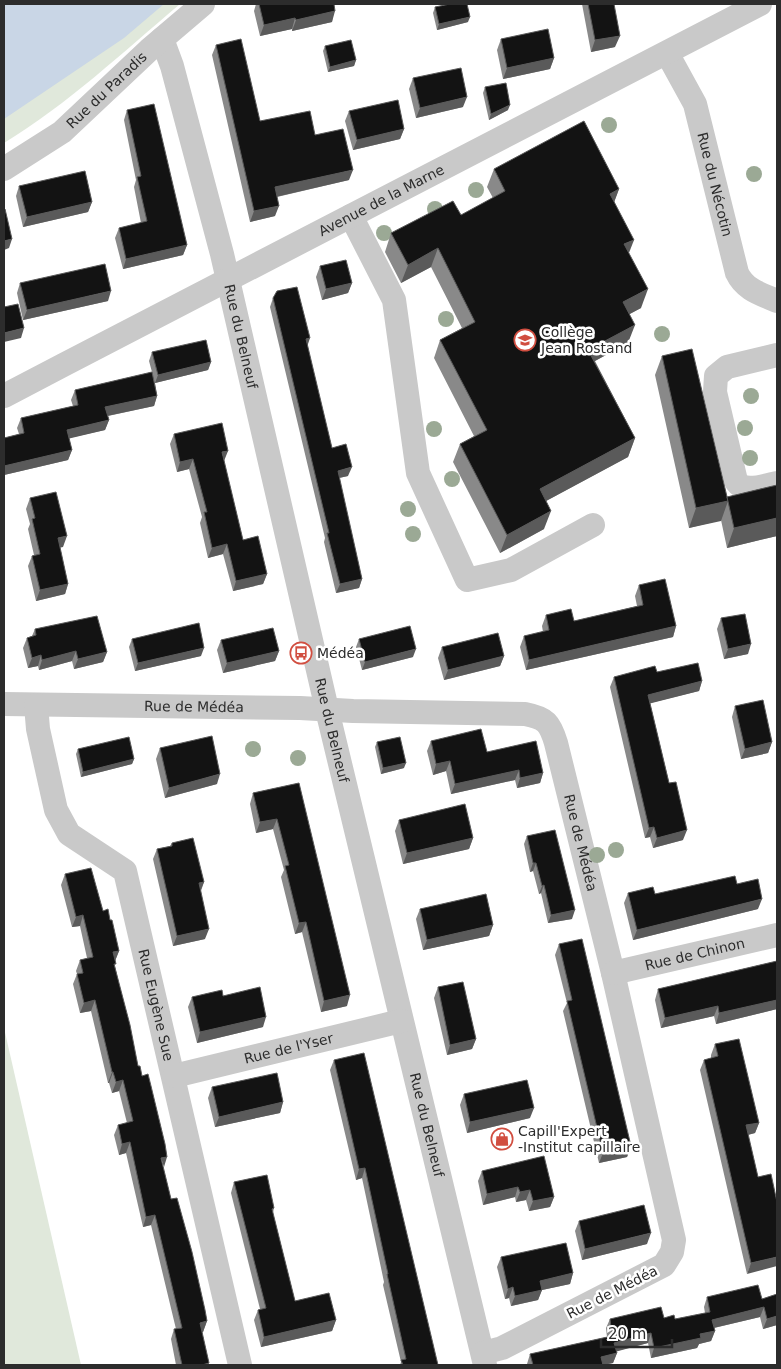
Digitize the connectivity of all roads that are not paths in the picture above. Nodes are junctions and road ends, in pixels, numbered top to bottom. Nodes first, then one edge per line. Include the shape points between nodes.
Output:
1 (203, 4) edge
2 (746, 7) edge
3 (162, 39) junction
4 (667, 53) junction
5 (4, 169) edge
6 (351, 216) junction
7 (227, 279) junction
8 (777, 301) edge
9 (777, 356) edge
10 (4, 396) edge
11 (777, 483) edge
12 (594, 525) dead end
13 (4, 704) edge
14 (36, 705) junction
15 (327, 709) junction
16 (777, 935) edge
17 (613, 973) junction
18 (401, 1021) junction
19 (174, 1076) junction
20 (484, 1359) edge
21 (240, 1365) edge

1 - 3 street, Rue du Paradis
2 - 4 street, Avenue de la Marne
3 - 5 street, Rue du Paradis via 62,132
3 - 7 street, Rue du Belneuf via 172,66
4 - 6 street, Avenue de la Marne
4 - 8 street, Rue du Nécotin via 695,104 737,274 741,282 753,291
6 - 7 street, Avenue de la Marne
6 - 12 street via 394,300 418,473 467,580 511,570
7 - 10 street, Avenue de la Marne
7 - 15 street, Rue du Belneuf
9 - 11 street via 727,367 716,376 715,392 736,481 745,488
13 - 14 street
14 - 15 street, Rue de Médéa
14 - 19 street, Rue Eugène Sue via 38,729 56,810 69,834 125,871
15 - 17 street, Rue de Médéa via 525,714 539,716 547,722 556,743
15 - 18 street, Rue du Belneuf
16 - 17 street, Rue de Chinon
17 - 20 street, Rue de Médéa via 674,1240 672,1252 664,1265
18 - 19 street, Rue de l'Yser
18 - 20 street, Rue du Belneuf
19 - 21 street, Rue Eugène Sue

